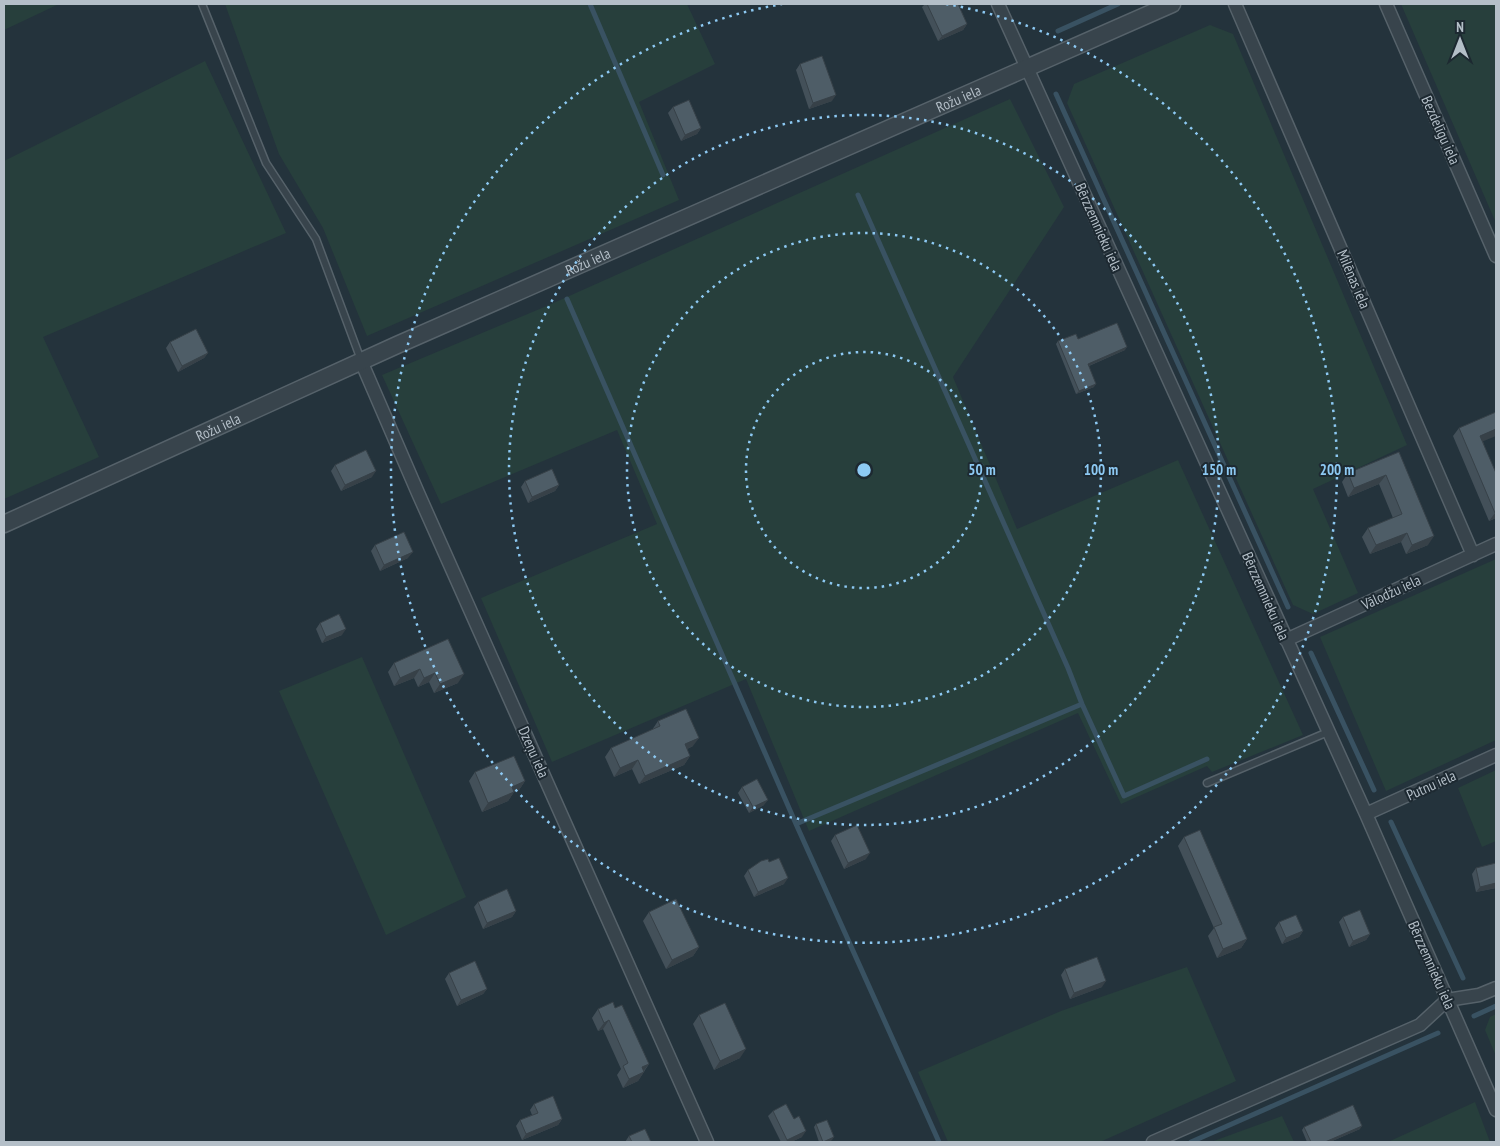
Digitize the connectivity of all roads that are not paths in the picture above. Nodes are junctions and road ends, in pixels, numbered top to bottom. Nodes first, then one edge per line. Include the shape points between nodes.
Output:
1 (202, 4) edge
2 (998, 4) edge
3 (1172, 4) edge
4 (1235, 4) edge
5 (1386, 4) edge
6 (1030, 75) junction
7 (1496, 256) edge
8 (361, 361) junction
9 (4, 524) edge
10 (1496, 544) edge
11 (1473, 555) junction
12 (1286, 640) junction
13 (1328, 732) junction
14 (1496, 755) edge
15 (1208, 783) dead end
16 (1366, 814) junction
17 (1496, 988) edge
18 (1447, 1000) junction
19 (1496, 1110) edge
20 (707, 1142) edge
21 (1153, 1142) edge

1 - 8 lane via 266,163 316,239
2 - 6 street, Bērzzemnieku iela
3 - 6 street, Rožu iela
4 - 11 street, Milēnas iela
5 - 7 street, Bezdelīgu iela
6 - 8 street, Rožu iela
6 - 12 street, Bērzzemnieku iela
8 - 9 street, Rožu iela
8 - 20 street, Dzeņu iela
10 - 11 street, Vālodžu iela
11 - 12 street, Vālodžu iela
12 - 13 street, Bērzzemnieku iela
13 - 15 lane
13 - 16 street, Bērzzemnieku iela
14 - 16 street, Putnu iela
16 - 18 street, Bērzzemnieku iela
17 - 18 street via 1479,995
18 - 19 street, Bērzzemnieku iela
18 - 21 street via 1420,1024

